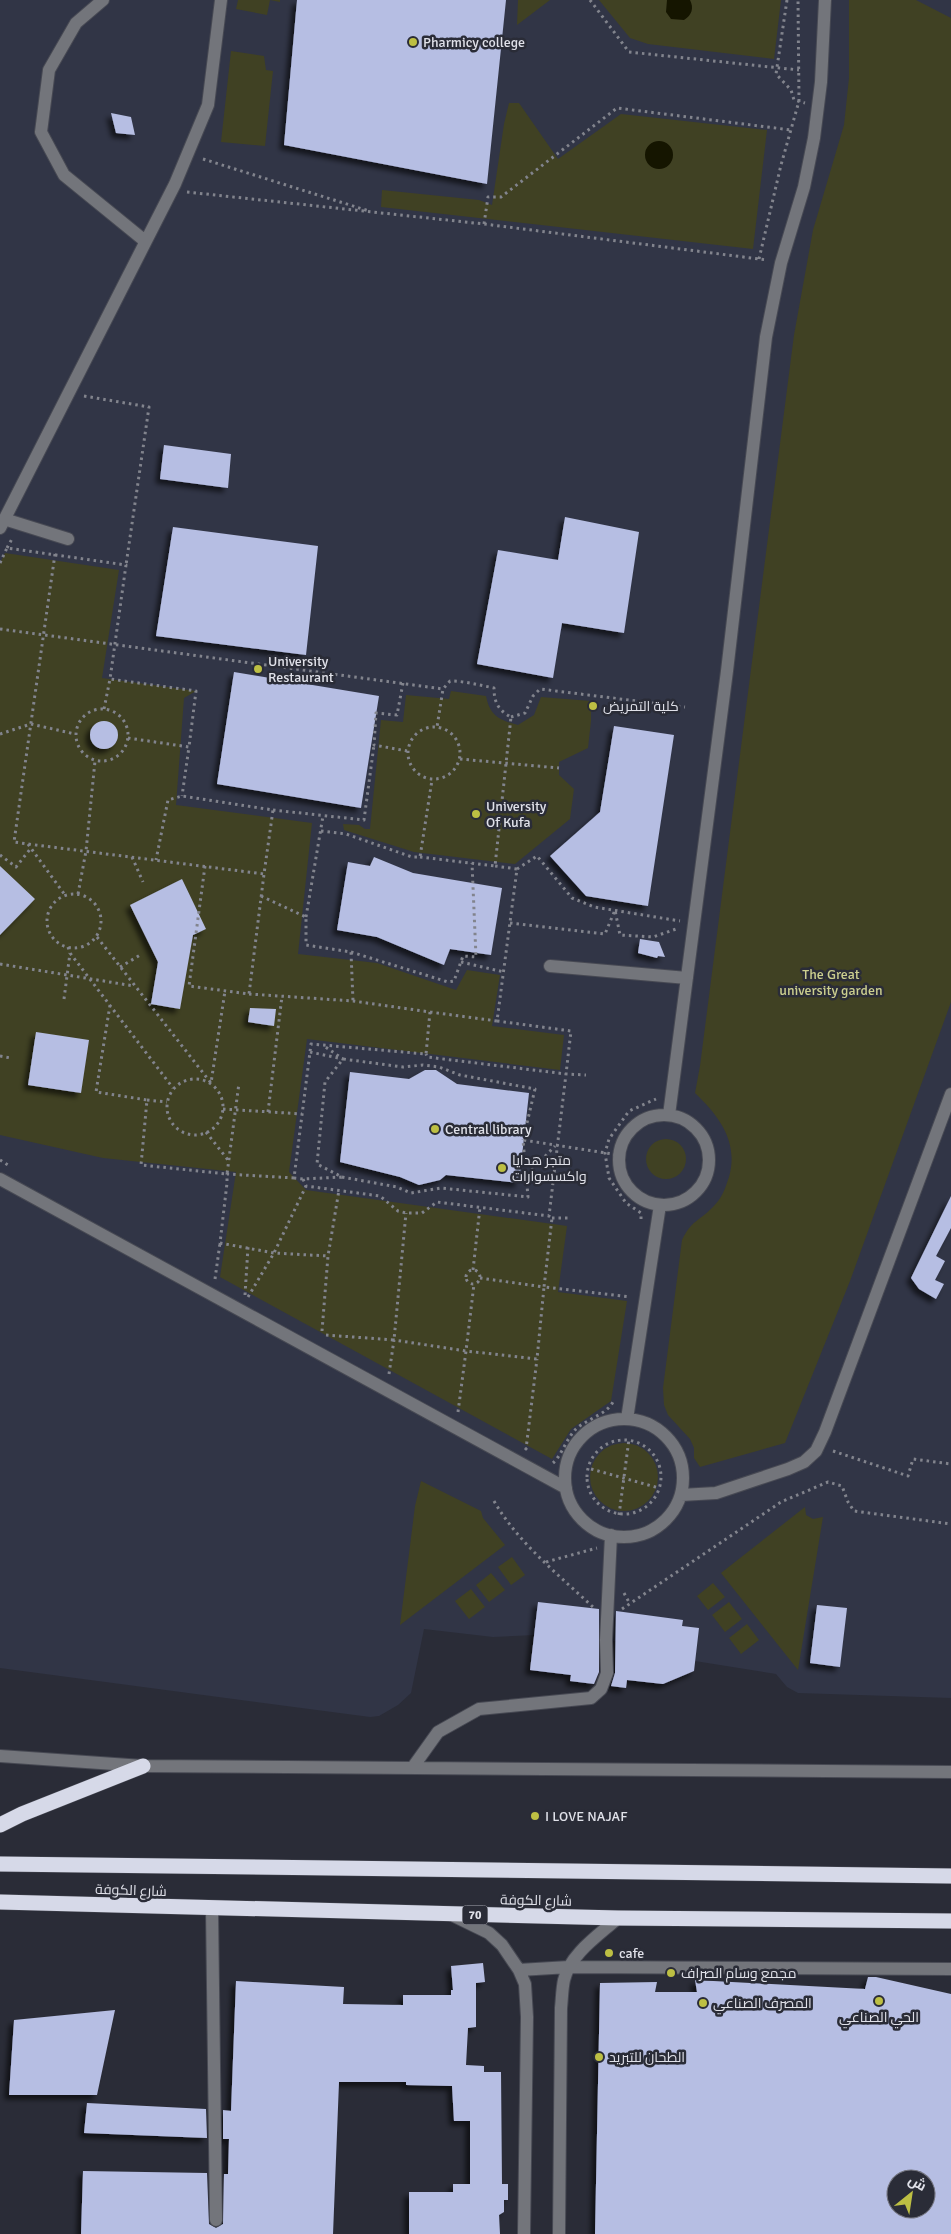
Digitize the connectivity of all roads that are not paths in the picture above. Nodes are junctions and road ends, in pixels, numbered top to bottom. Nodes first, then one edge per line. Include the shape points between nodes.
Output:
1 (103, 0) edge
2 (221, 0) edge
3 (825, 0) edge
4 (145, 241) junction
5 (2, 524) edge
6 (68, 539) dead end
7 (550, 966) dead end
8 (687, 978) junction
9 (951, 1094) edge
10 (669, 1116) junction
11 (0, 1179) edge
12 (660, 1205) junction
13 (627, 1419) junction
14 (566, 1488) junction
15 (681, 1495) junction
16 (611, 1540) junction
17 (0, 1756) edge
18 (143, 1766) junction
19 (413, 1767) junction
20 (951, 1772) edge
21 (0, 1825) edge
22 (0, 1864) edge
23 (951, 1876) edge
24 (0, 1902) edge
25 (212, 1909) junction
26 (450, 1914) junction
27 (618, 1918) junction
28 (951, 1921) edge
29 (569, 1967) junction
30 (951, 1969) edge
31 (519, 1970) junction
32 (216, 2220) dead end
33 (524, 2234) edge
34 (558, 2234) edge

1 - 4 street via 76,23 49,70 42,132 64,175
2 - 4 street via 208,105 175,184
3 - 8 street via 821,82 814,138 804,186 781,263 766,337
4 - 5 street
5 - 6 street
7 - 8 street
8 - 10 street
9 - 15 street via 816,1451 804,1462 788,1469 716,1493
10 - 12 street via 684,1120 697,1129 706,1142 708,1173 690,1198
10 - 12 street via 655,1116 636,1126 623,1142 619,1155 620,1170 630,1188 646,1202
11 - 14 street
12 - 13 street
13 - 14 street via 610,1421 580,1438 566,1470
13 - 15 street via 660,1431 673,1444 682,1469
14 - 16 street via 582,1518
15 - 16 street via 661,1524 646,1533
16 - 19 street via 606,1620 607,1673 601,1689 591,1698 479,1709 438,1732
17 - 18 street
18 - 19 street
18 - 21 highway
19 - 20 street
22 - 23 highway, شارع الكوفة
24 - 25 highway, شارع الكوفة / 70
25 - 26 highway, شارع الكوفة / 70
25 - 32 street
26 - 27 highway, شارع الكوفة / 70
26 - 31 street via 489,1933 502,1945
27 - 28 highway, شارع الكوفة / 70
27 - 29 street
29 - 30 street
29 - 31 street
29 - 34 street via 561,2008
31 - 33 street via 525,1984 527,2016

